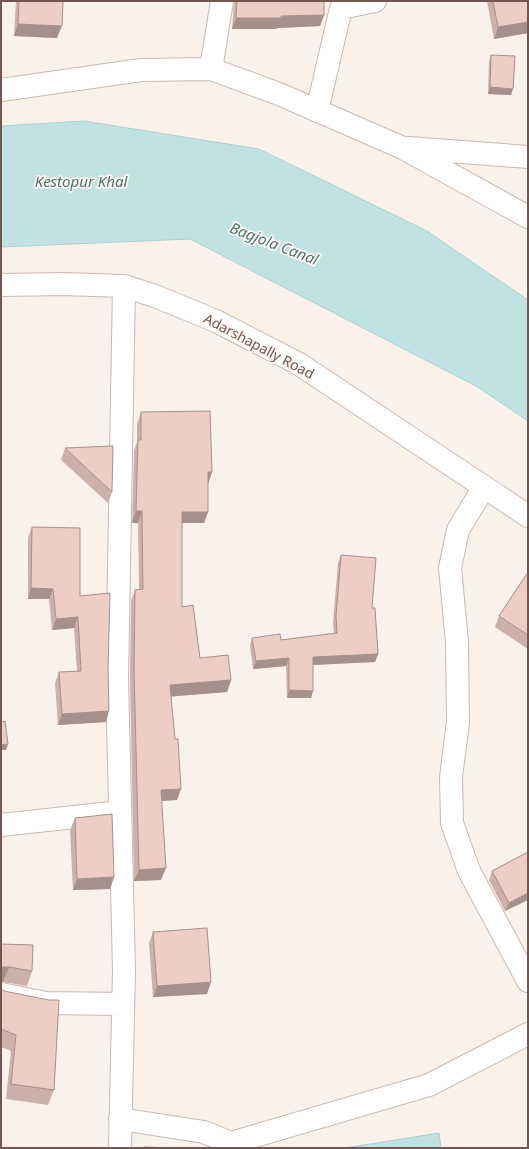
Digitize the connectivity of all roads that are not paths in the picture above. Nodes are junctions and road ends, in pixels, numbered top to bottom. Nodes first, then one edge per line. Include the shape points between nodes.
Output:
1 (222, 1) edge
2 (375, 1) edge
3 (211, 69) junction
4 (1, 90) edge
5 (317, 111) junction
6 (403, 148) junction
7 (528, 157) edge
8 (528, 216) edge
9 (1, 285) edge
10 (124, 286) junction
11 (484, 487) junction
12 (528, 516) edge
13 (120, 812) junction
14 (1, 825) edge
15 (528, 981) edge
16 (1, 994) edge
17 (123, 1004) junction
18 (528, 1034) edge
19 (120, 1119) junction
20 (120, 1148) edge

1 - 3 street
2 - 5 street via 341,8
3 - 4 street via 141,70
3 - 5 street
5 - 6 street
6 - 7 street
6 - 8 street
9 - 10 street, Adarshapally Road
10 - 11 street, Adarshapally Road via 216,321 299,364
10 - 13 street via 117,680
11 - 12 street, Adarshapally Road
11 - 15 street via 458,530 450,568 457,642 458,707 451,777 452,823 469,871
13 - 14 street
13 - 17 street
16 - 17 street via 46,1003
17 - 19 street
18 - 19 street via 429,1085 231,1143 204,1132
19 - 20 street

